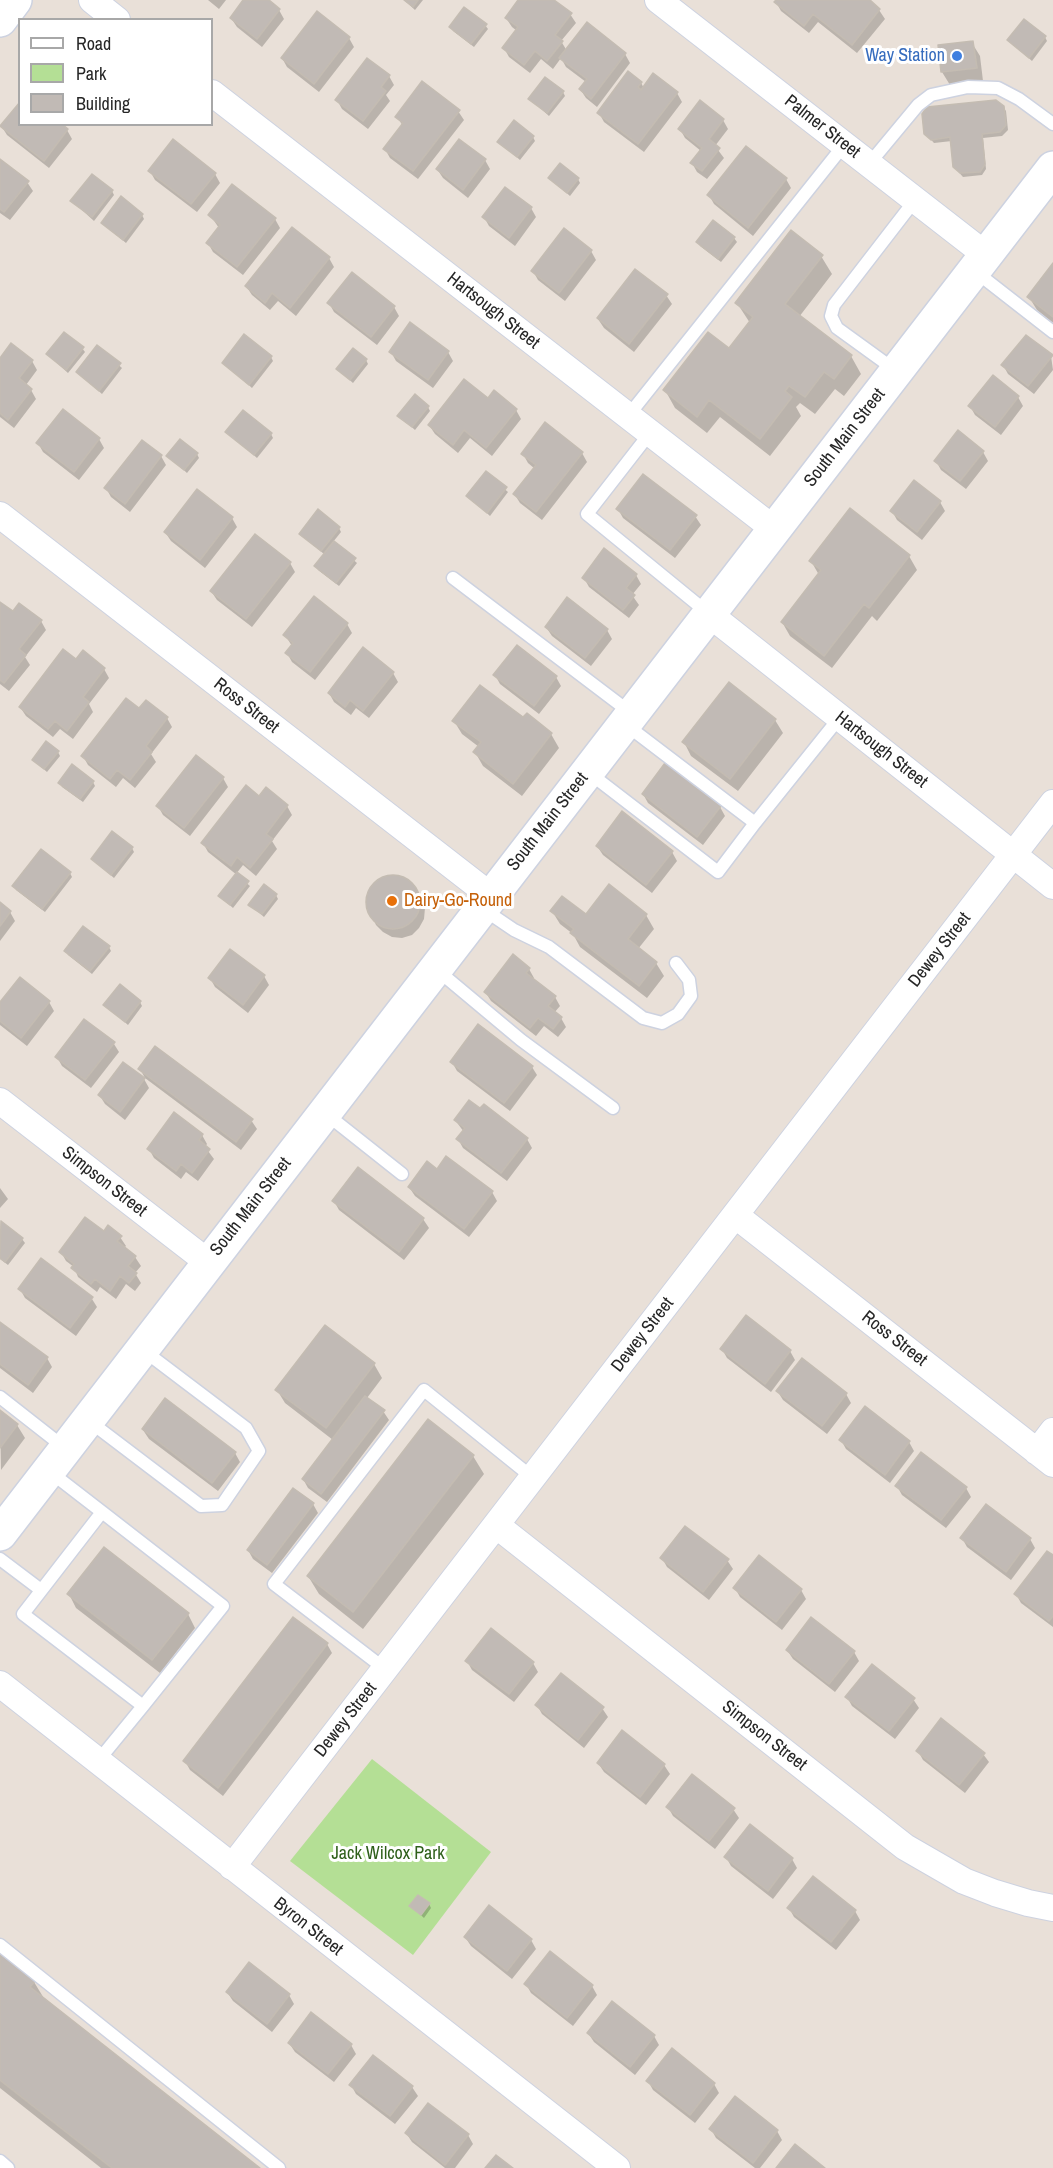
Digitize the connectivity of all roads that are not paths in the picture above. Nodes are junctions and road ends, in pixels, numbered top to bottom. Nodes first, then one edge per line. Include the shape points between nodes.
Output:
1 (15, 0) edge
2 (92, 0) edge
3 (658, 0) edge
4 (114, 18) edge
5 (0, 20) edge
6 (213, 94) edge
7 (1053, 124) edge
8 (844, 145) junction
9 (869, 164) junction
10 (1053, 169) edge
11 (915, 200) junction
12 (980, 262) junction
13 (1053, 332) edge
14 (896, 371) junction
15 (628, 416) junction
16 (650, 433) junction
17 (0, 515) edge
18 (774, 529) junction
19 (453, 578) dead end
20 (709, 614) junction
21 (840, 717) junction
22 (628, 719) junction
23 (588, 771) junction
24 (1053, 803) edge
25 (755, 824) junction
26 (1014, 855) junction
27 (1053, 886) edge
28 (486, 902) junction
29 (676, 963) dead end
30 (435, 968) junction
31 (0, 1101) edge
32 (613, 1108) dead end
33 (324, 1113) junction
34 (402, 1174) dead end
35 (735, 1215) junction
36 (209, 1263) junction
37 (142, 1349) junction
38 (0, 1396) edge
39 (88, 1420) junction
40 (1053, 1431) edge
41 (1045, 1458) edge
42 (57, 1460) junction
43 (533, 1478) junction
44 (102, 1512) junction
45 (496, 1525) junction
46 (0, 1534) edge
47 (0, 1558) edge
48 (41, 1590) junction
49 (385, 1669) junction
50 (0, 1684) edge
51 (143, 1706) junction
52 (98, 1761) junction
53 (232, 1867) junction
54 (1053, 1908) edge
55 (0, 1945) edge
56 (0, 2161) edge
57 (9, 2168) edge
58 (279, 2168) edge
59 (617, 2168) edge

1 - 5 main road
2 - 4 street
3 - 8 street, Palmer Street
6 - 15 street, Hartsough Street
7 - 9 lane via 998,88 968,87 931,95
8 - 9 street, Palmer Street
8 - 15 lane
9 - 11 street, Palmer Street
10 - 12 main road, South Main Street
11 - 12 street, Palmer Street
11 - 14 lane via 834,305 831,316 837,328
12 - 13 lane
12 - 14 main road, South Main Street
14 - 18 main road, South Main Street
15 - 16 street, Hartsough Street
16 - 18 street, Hartsough Street
16 - 20 lane via 587,514
17 - 28 street, Ross Street
18 - 20 main road, South Main Street
19 - 22 lane
20 - 21 street, Hartsough Street
20 - 22 main road, South Main Street
21 - 25 lane
21 - 26 street, Hartsough Street
22 - 23 main road, South Main Street
22 - 25 lane
23 - 25 lane via 718,872
23 - 28 main road, South Main Street
24 - 26 street, Dewey Street
26 - 27 street, Hartsough Street
26 - 35 street, Dewey Street
28 - 29 lane via 514,930 549,947 643,1018 662,1023 678,1014 691,996 689,980
28 - 30 main road, South Main Street
30 - 32 lane via 521,1040
30 - 33 main road, South Main Street
31 - 36 street, Simpson Street
33 - 34 lane
33 - 36 main road, South Main Street
35 - 41 street, Ross Street
35 - 43 street, Dewey Street
36 - 37 main road, South Main Street
37 - 39 main road, South Main Street
37 - 39 lane via 246,1428 259,1451 222,1505 201,1506
38 - 42 lane
39 - 42 main road, South Main Street
40 - 41 street
42 - 44 lane
42 - 46 main road, South Main Street
43 - 45 street, Dewey Street
43 - 49 lane via 424,1390 274,1584
44 - 48 lane
44 - 51 lane via 223,1606
45 - 49 street, Dewey Street
45 - 54 street, Simpson Street via 905,1847 964,1881 1006,1897
47 - 48 lane
48 - 51 lane via 23,1614
49 - 53 street, Dewey Street
50 - 52 street, Byron Street
51 - 52 lane
52 - 53 street, Byron Street
53 - 59 street, Byron Street
55 - 58 lane
56 - 57 lane

